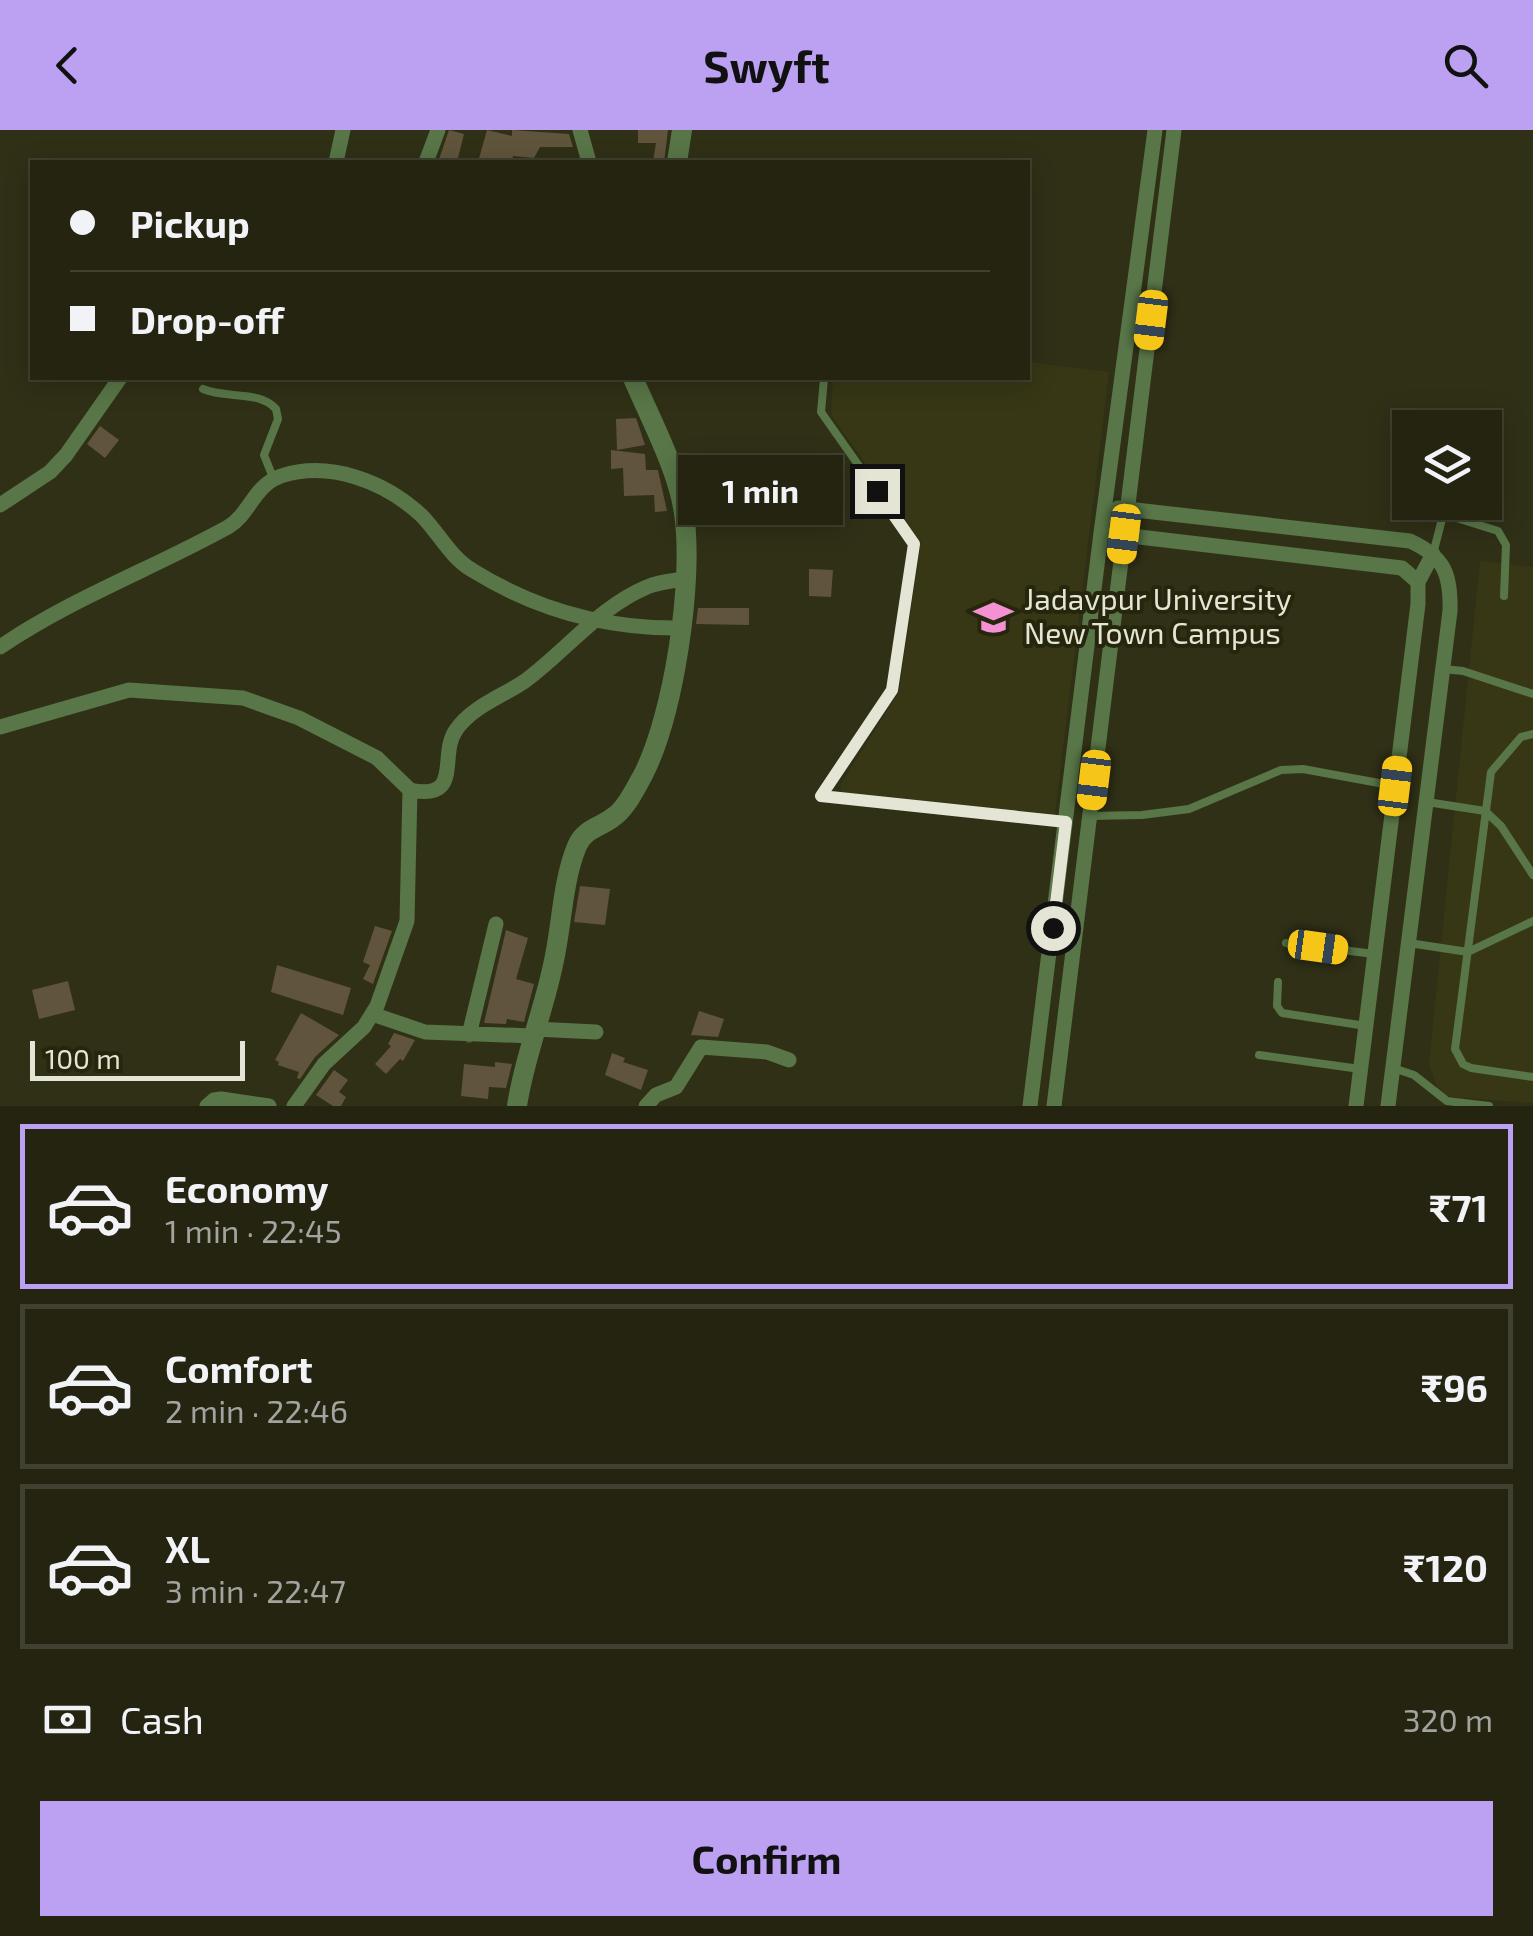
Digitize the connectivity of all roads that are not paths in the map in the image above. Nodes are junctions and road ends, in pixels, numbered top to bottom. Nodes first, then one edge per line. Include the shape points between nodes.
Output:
1 (343, 130) edge
2 (438, 130) edge
3 (580, 130) edge
4 (682, 130) edge
5 (1156, 130) edge
6 (1174, 130) edge
7 (336, 160) edge
8 (427, 160) edge
9 (588, 160) edge
10 (677, 160) edge
11 (119, 380) edge
12 (634, 380) edge
13 (824, 380) edge
14 (203, 389) dead end
15 (274, 480) junction
16 (0, 505) edge
17 (1106, 506) junction
18 (1128, 510) junction
19 (1101, 533) junction
20 (1124, 534) junction
21 (1433, 554) junction
22 (684, 579) junction
23 (1418, 582) junction
24 (1504, 596) dead end
25 (595, 620) junction
26 (681, 628) junction
27 (0, 647) edge
28 (1442, 668) junction
29 (1533, 694) edge
30 (0, 728) edge
31 (1533, 734) edge
32 (1395, 786) junction
33 (410, 790) junction
34 (1427, 802) junction
35 (1485, 811) junction
36 (1089, 816) junction
37 (1066, 822) junction
38 (1533, 874) edge
39 (1533, 921) edge
40 (496, 924) dead end
41 (1286, 942) dead end
42 (1408, 943) junction
43 (1468, 952) junction
44 (1374, 954) junction
45 (1278, 982) dead end
46 (372, 1014) junction
47 (1366, 1026) junction
48 (534, 1032) junction
49 (596, 1032) dead end
50 (469, 1035) junction
51 (1259, 1055) dead end
52 (789, 1060) dead end
53 (1393, 1068) junction
54 (1360, 1069) junction
55 (1533, 1077) edge
56 (207, 1106) edge
57 (269, 1106) edge
58 (294, 1106) edge
59 (517, 1106) edge
60 (646, 1106) edge
61 (1030, 1106) edge
62 (1054, 1106) edge
63 (1356, 1106) edge
64 (1388, 1106) edge
65 (1488, 1106) edge

1 - 7 street
2 - 8 street
3 - 9 street
4 - 10 street
5 - 17 street
6 - 18 street
11 - 16 street via 50,472
12 - 22 street via 680,494
13 - 37 lane via 821,412 914,544 892,690 821,796
14 - 15 lane via 262,399 276,409 264,455
15 - 25 street via 340,473 380,486 422,516 472,570 518,596
15 - 27 street via 230,526 69,604
17 - 18 street
17 - 19 street
18 - 20 street
18 - 21 street via 1410,542
19 - 20 street
19 - 37 street
20 - 23 street via 1402,568
20 - 36 street
21 - 23 street
21 - 24 lane via 1447,515 1498,530 1506,544
21 - 28 street via 1451,586
22 - 25 street via 648,586
22 - 26 street
23 - 32 street
25 - 26 street
25 - 33 street via 456,728 445,782 427,792
26 - 48 street via 660,736 644,773 614,818 588,830 575,850
28 - 29 lane
28 - 34 street
30 - 33 street via 129,690 243,698 377,758
31 - 35 lane via 1521,737 1494,766
32 - 36 lane via 1281,770 1189,809
32 - 44 street
33 - 46 street via 407,921
34 - 35 lane
34 - 42 street
35 - 38 lane
35 - 43 lane
36 - 62 street
37 - 61 street
39 - 43 lane
40 - 50 street
41 - 44 lane
42 - 43 lane
42 - 53 street
43 - 55 lane via 1458,1057 1471,1068
44 - 47 street
45 - 47 lane via 1282,1014
46 - 50 street via 425,1032
46 - 58 street
47 - 54 street
48 - 49 street
48 - 50 street
48 - 59 street
51 - 54 lane
52 - 60 street via 701,1047 676,1086
53 - 64 street
53 - 65 lane via 1448,1101
54 - 63 street
56 - 57 street via 221,1099

